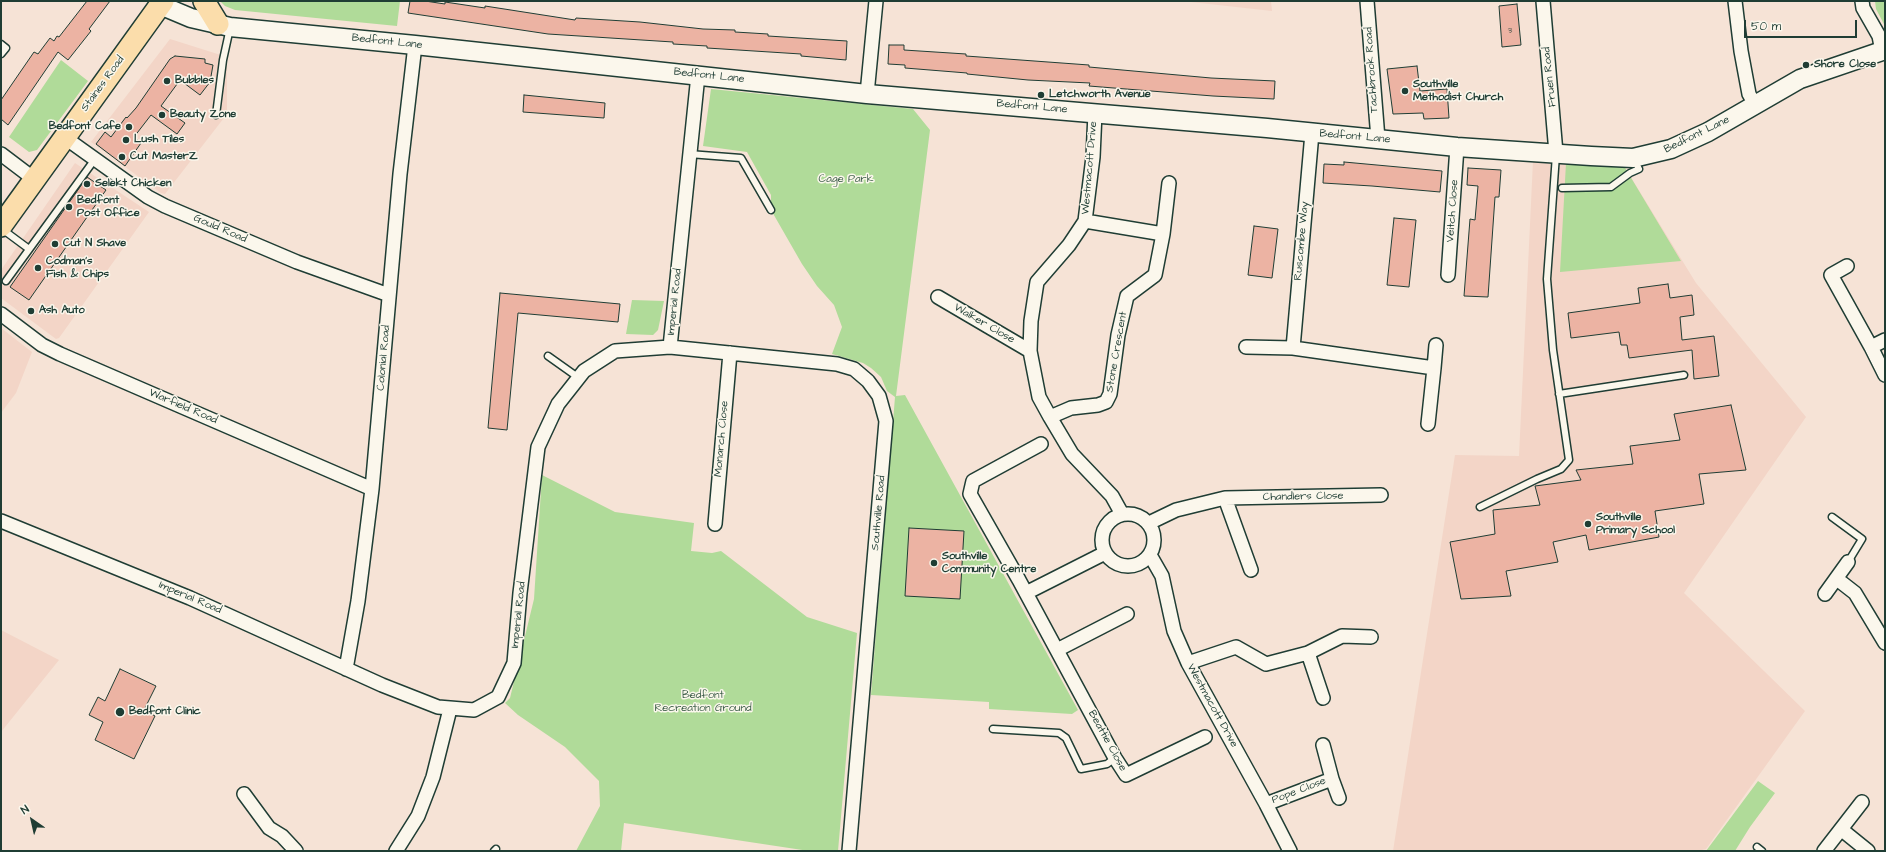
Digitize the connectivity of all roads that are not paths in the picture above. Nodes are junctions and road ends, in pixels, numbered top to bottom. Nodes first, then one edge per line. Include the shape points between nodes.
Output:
1 (204, 1) edge
2 (876, 1) edge
3 (1367, 1) edge
4 (1542, 1) edge
5 (1735, 1) edge
6 (1862, 1) edge
7 (162, 3) edge
8 (224, 26) junction
9 (1, 44) edge
10 (414, 45) junction
11 (1884, 50) edge
12 (1, 54) edge
13 (698, 75) junction
14 (867, 94) junction
15 (1755, 105) junction
16 (1095, 113) junction
17 (216, 115) dead end
18 (1312, 133) junction
19 (64, 137) junction
20 (1378, 139) junction
21 (1457, 147) junction
22 (1556, 153) junction
23 (1, 154) edge
24 (689, 154) junction
25 (1633, 158) junction
26 (95, 159) junction
27 (34, 179) junction
28 (1169, 183) dead end
29 (1562, 188) dead end
30 (771, 210) dead end
31 (1085, 221) junction
32 (1, 227) edge
33 (1163, 234) junction
34 (29, 249) junction
35 (1847, 266) dead end
36 (1448, 275) dead end
37 (6, 281) dead end
38 (389, 295) junction
39 (938, 297) dead end
40 (1, 314) edge
41 (1885, 340) edge
42 (1436, 345) dead end
43 (670, 347) junction
44 (1246, 347) dead end
45 (1871, 347) junction
46 (1293, 348) junction
47 (1030, 351) junction
48 (730, 353) junction
49 (548, 356) dead end
50 (1434, 368) junction
51 (1684, 375) dead end
52 (1885, 375) edge
53 (579, 378) junction
54 (1560, 394) junction
55 (1050, 417) junction
56 (1428, 424) dead end
57 (1041, 444) dead end
58 (372, 489) junction
59 (1381, 495) dead end
60 (1225, 498) junction
61 (1480, 508) dead end
62 (1122, 514) junction
63 (1832, 517) dead end
64 (1, 522) edge
65 (714, 524) dead end
66 (1149, 524) junction
67 (1105, 553) junction
68 (1150, 555) junction
69 (1848, 562) joint
70 (1250, 570) dead end
71 (1837, 579) junction
72 (1026, 593) junction
73 (1825, 594) dead end
74 (1127, 614) dead end
75 (1372, 637) dead end
76 (1885, 643) edge
77 (1058, 650) junction
78 (1308, 653) junction
79 (1188, 663) junction
80 (346, 669) junction
81 (1323, 698) dead end
82 (450, 709) junction
83 (993, 729) dead end
84 (1205, 737) dead end
85 (1323, 745) dead end
86 (1115, 758) junction
87 (1332, 778) junction
88 (244, 794) dead end
89 (1339, 798) dead end
90 (1862, 802) dead end
91 (1266, 804) junction
92 (1842, 830) junction
93 (296, 851) edge
94 (396, 851) edge
95 (849, 851) edge
96 (1290, 851) edge
97 (1824, 851) edge
98 (1868, 851) edge

1 - 8 main road
2 - 14 street
3 - 20 street, Tachbrook Road
4 - 22 street, Fruen Road
5 - 15 street via 1740,51
6 - 11 street
7 - 8 main road, Bedfont Lane via 191,18
7 - 19 main road, Staines Road
8 - 10 main road, Bedfont Lane
8 - 17 lane via 223,60
9 - 12 lane via 6,48
10 - 13 main road, Bedfont Lane
10 - 38 street, Colonial Road
11 - 15 main road, Bedfont Lane via 1800,79
13 - 14 main road, Bedfont Lane
13 - 24 street, Imperial Road
14 - 16 main road, Bedfont Lane
15 - 25 main road, Bedfont Lane via 1708,132 1671,149
16 - 18 main road, Bedfont Lane
16 - 31 street, Westmacott Drive via 1093,157
18 - 20 main road, Bedfont Lane
18 - 46 street, Ruscombe Way
19 - 26 street, Gould Road
19 - 27 main road, Staines Road
20 - 21 main road, Bedfont Lane
21 - 22 main road, Bedfont Lane
21 - 36 street, Veitch Close
22 - 25 main road, Bedfont Lane
22 - 54 lane via 1547,279 1553,350
23 - 27 street
24 - 30 lane via 741,158
24 - 43 street, Imperial Road
25 - 29 lane via 1639,169 1611,187
26 - 34 lane
26 - 38 street, Gould Road via 148,197 165,206 297,262
27 - 32 main road, Staines Road
28 - 33 street, Stone Crescent
31 - 33 street
31 - 47 street, Westmacott Drive via 1069,245 1037,282 1030,321
32 - 34 lane
33 - 55 street, Stone Crescent via 1155,275 1128,296 1118,335 1110,394 1106,402 1098,406 1071,408
34 - 37 lane
35 - 45 street via 1831,275
38 - 58 street, Colonial Road
39 - 47 street, Walker Close
40 - 58 street, Warfield Road via 42,345 60,354
41 - 45 street
42 - 50 street
43 - 48 street, Southville Road
43 - 53 street, Imperial Road via 615,351 584,371
44 - 46 street
45 - 52 street
46 - 50 street
47 - 55 street, Westmacott Drive via 1039,397
48 - 65 street, Monarch Close
48 - 95 street, Southville Road via 837,364 854,370 868,381 879,396 886,421
49 - 53 lane
50 - 56 street
51 - 54 lane
53 - 82 street, Imperial Road via 558,404 538,447 514,663 498,697 474,710
54 - 61 lane via 1569,460 1561,469 1537,478
55 - 62 street, Westmacott Drive via 1072,454 1112,496
57 - 72 street, Beattie Close via 973,481 970,494
58 - 80 street, Colonial Road via 358,601
59 - 60 street, Chandlers Close
60 - 66 street, Chandlers Close via 1176,510
60 - 70 street
62 - 66 street via 1137,515
62 - 67 street via 1108,522 1104,529 1102,545
63 - 69 lane via 1862,539
64 - 80 street, Imperial Road via 190,598
66 - 68 street via 1155,539
67 - 68 street via 1118,565 1126,566 1135,566
67 - 72 street
68 - 79 street, Westmacott Drive via 1162,576 1174,631
69 - 71 street
71 - 73 street
71 - 76 street via 1855,593
72 - 77 street, Beattie Close
74 - 77 street
75 - 78 street via 1342,636
77 - 86 street, Beattie Close
78 - 79 street via 1266,664 1236,647
78 - 81 street
79 - 91 street, Westmacott Drive
80 - 82 street, Imperial Road via 438,707
82 - 94 street via 433,777 418,816
83 - 86 lane via 1059,733 1066,738 1081,769 1107,764
84 - 86 street, Beattie Close via 1126,775
85 - 87 street, Pope Close
87 - 89 street, Pope Close
87 - 91 street, Pope Close
88 - 93 street via 269,828 282,836
90 - 92 street
91 - 96 street, Westmacott Drive
92 - 97 street
92 - 98 street

